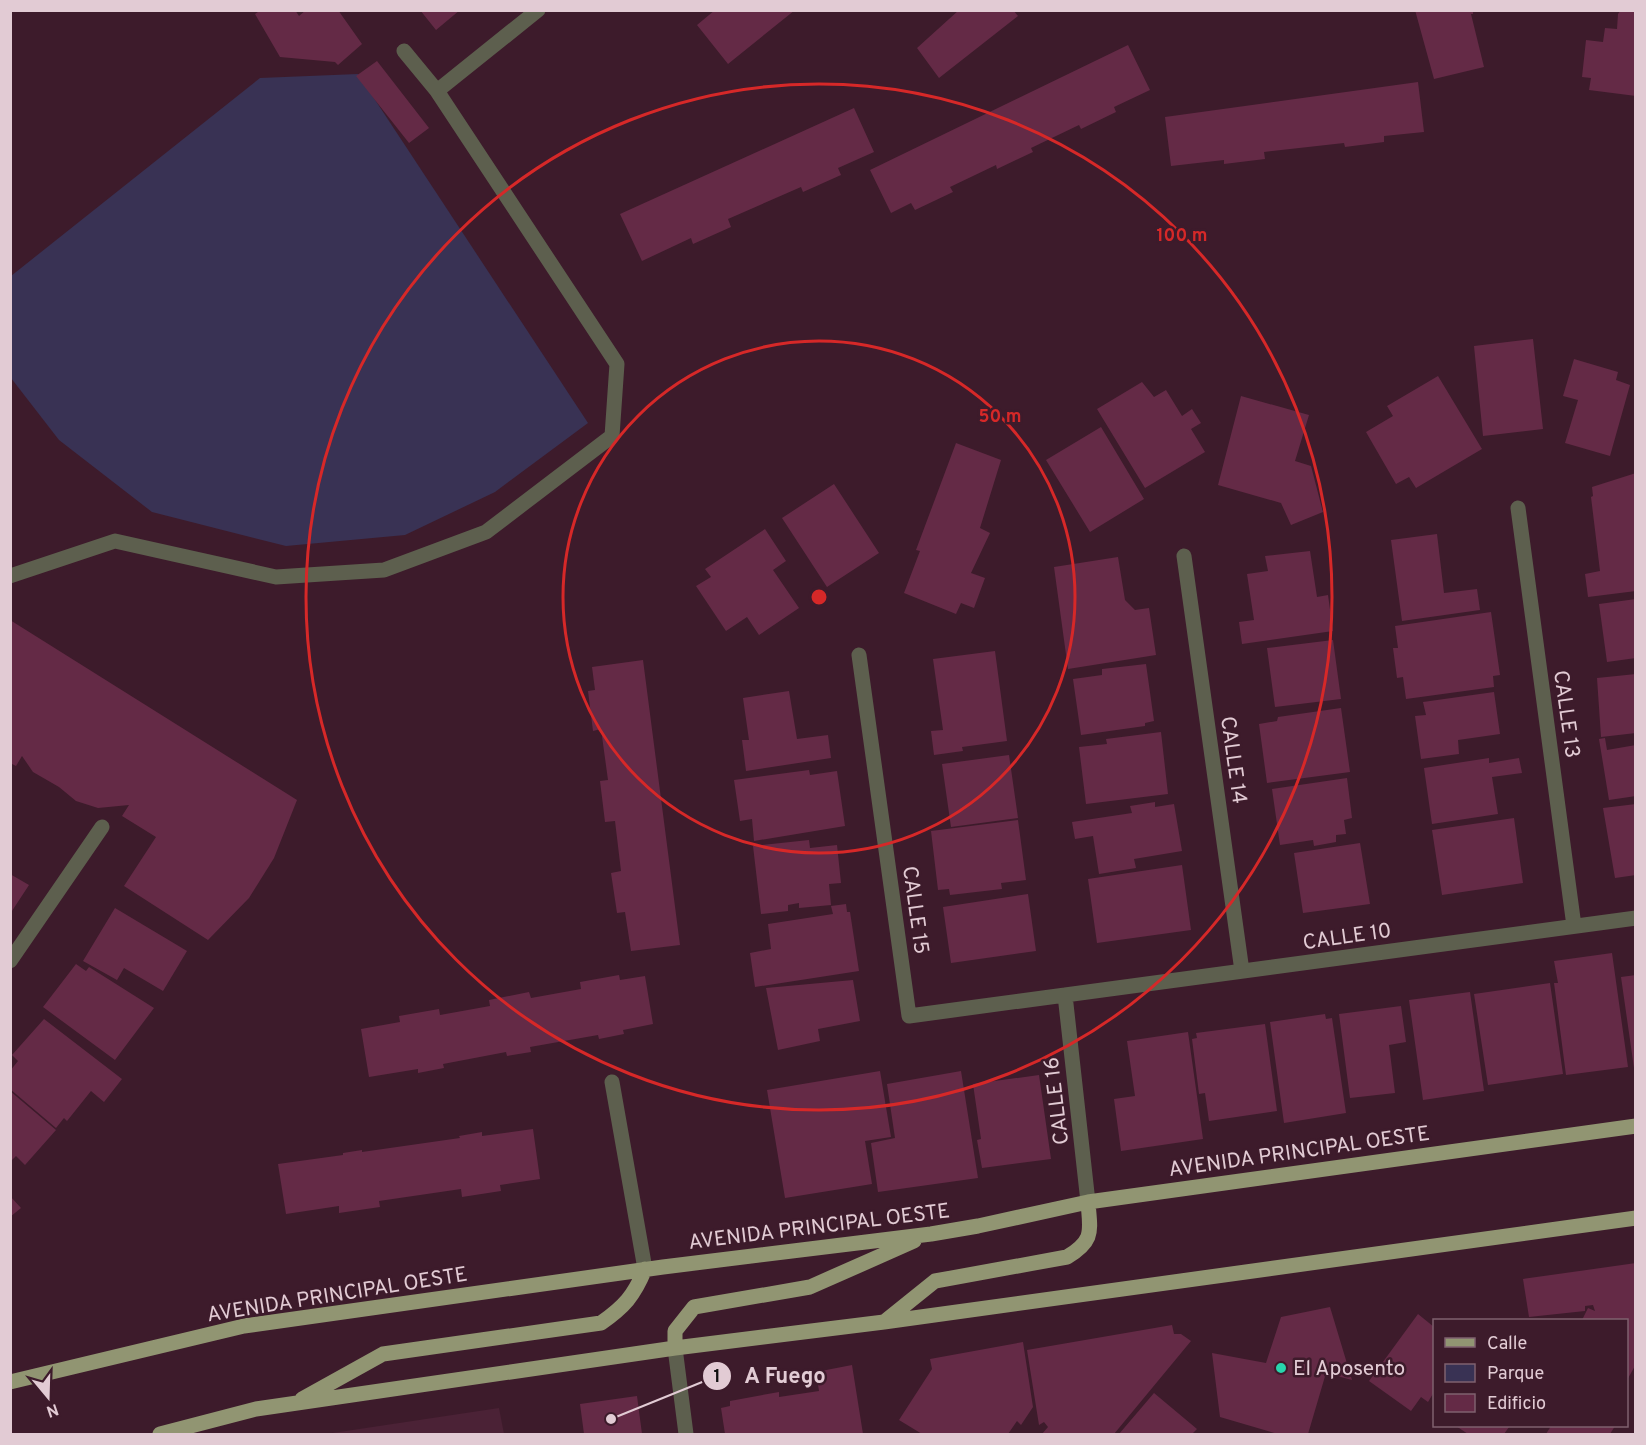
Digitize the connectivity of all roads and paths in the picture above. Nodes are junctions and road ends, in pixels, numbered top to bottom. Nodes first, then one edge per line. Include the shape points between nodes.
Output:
1 (538, 10) edge
2 (404, 51) dead end
3 (437, 91) junction
4 (1518, 508) dead end
5 (1184, 556) dead end
6 (10, 576) edge
7 (859, 655) dead end
8 (102, 827) dead end
9 (1635, 918) edge
10 (1574, 926) junction
11 (10, 961) edge
12 (1242, 971) junction
13 (1065, 995) junction
14 (612, 1082) dead end
15 (1635, 1126) edge
16 (1088, 1202) junction
17 (1635, 1218) edge
18 (931, 1234) junction
19 (645, 1269) junction
20 (884, 1322) junction
21 (675, 1348) junction
22 (10, 1382) edge
23 (294, 1403) junction
24 (160, 1434) edge
25 (686, 1434) edge

1 - 3 street
2 - 3 street
3 - 6 street via 617,364 612,436 486,532 384,570 276,577 115,541
4 - 10 street, CALLE 13
5 - 12 street, CALLE 14
7 - 13 street, CALLE 15 via 909,1016
8 - 11 street
9 - 10 street, CALLE 10
10 - 12 street, CALLE 10
12 - 13 street, CALLE 10
13 - 16 street, CALLE 16
14 - 19 street
15 - 16 main road, AVENIDA PRINCIPAL OESTE
16 - 18 main road, AVENIDA PRINCIPAL OESTE
16 - 20 main road via 1090,1234 1083,1248 1067,1257 934,1281
17 - 20 main road
18 - 19 main road, AVENIDA PRINCIPAL OESTE
18 - 21 main road via 810,1287 694,1307 675,1331
19 - 22 main road, AVENIDA PRINCIPAL OESTE via 244,1326
19 - 23 main road via 636,1291 621,1309 601,1323 383,1354
20 - 21 main road
21 - 23 main road
21 - 25 street
23 - 24 main road

